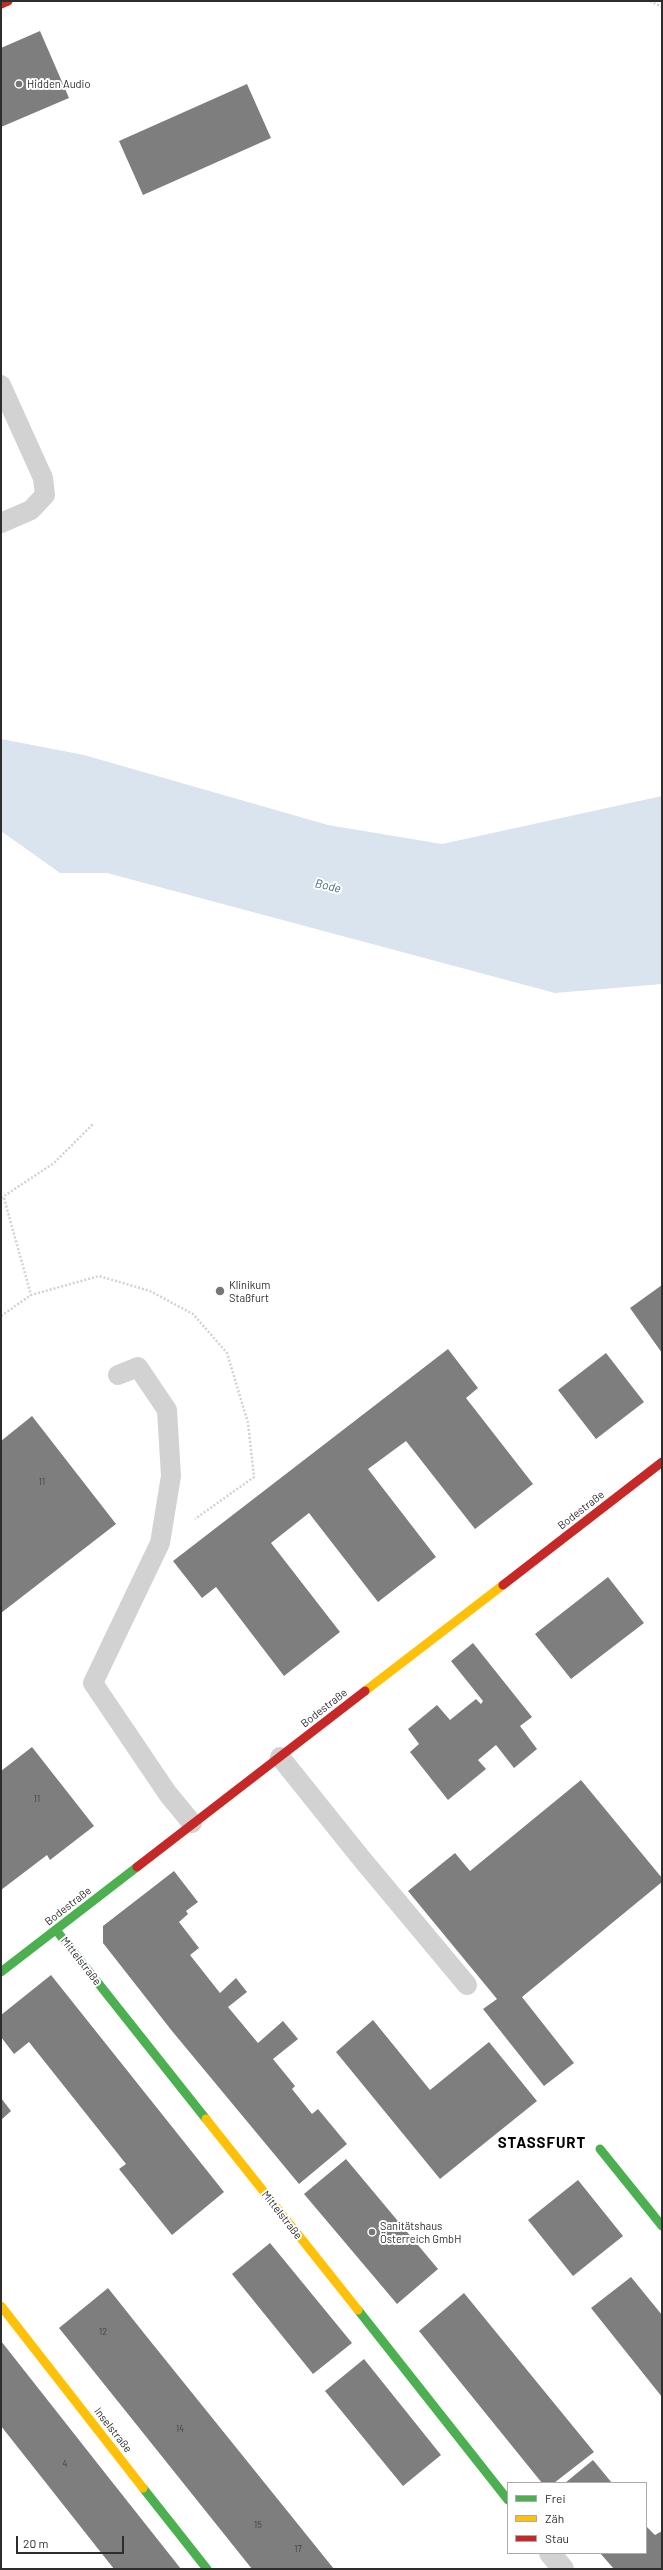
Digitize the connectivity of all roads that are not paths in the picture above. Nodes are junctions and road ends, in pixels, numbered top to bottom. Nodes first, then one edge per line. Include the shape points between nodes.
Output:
1 (8, 1) edge
2 (1, 4) edge
3 (1, 385) edge
4 (1, 523) edge
5 (118, 1375) dead end
6 (662, 1462) edge
7 (280, 1757) junction
8 (192, 1823) junction
9 (56, 1930) junction
10 (1, 1972) edge
11 (467, 1985) dead end
12 (600, 2149) dead end
13 (662, 2226) edge
14 (1, 2306) edge
15 (507, 2499) edge
16 (551, 2554) edge
17 (207, 2569) edge
18 (562, 2569) edge

1 - 2 street
3 - 4 lane via 43,478 45,495 31,510
5 - 8 lane via 138,1367 167,1410 171,1476 160,1543 93,1683 168,1794
6 - 7 street, Bodestraße
7 - 8 street, Bodestraße
7 - 11 lane
8 - 9 street, Bodestraße
9 - 10 street, Bodestraße
9 - 15 street, Mittelstraße
12 - 13 street
14 - 17 street, Inselstraße
16 - 18 street

